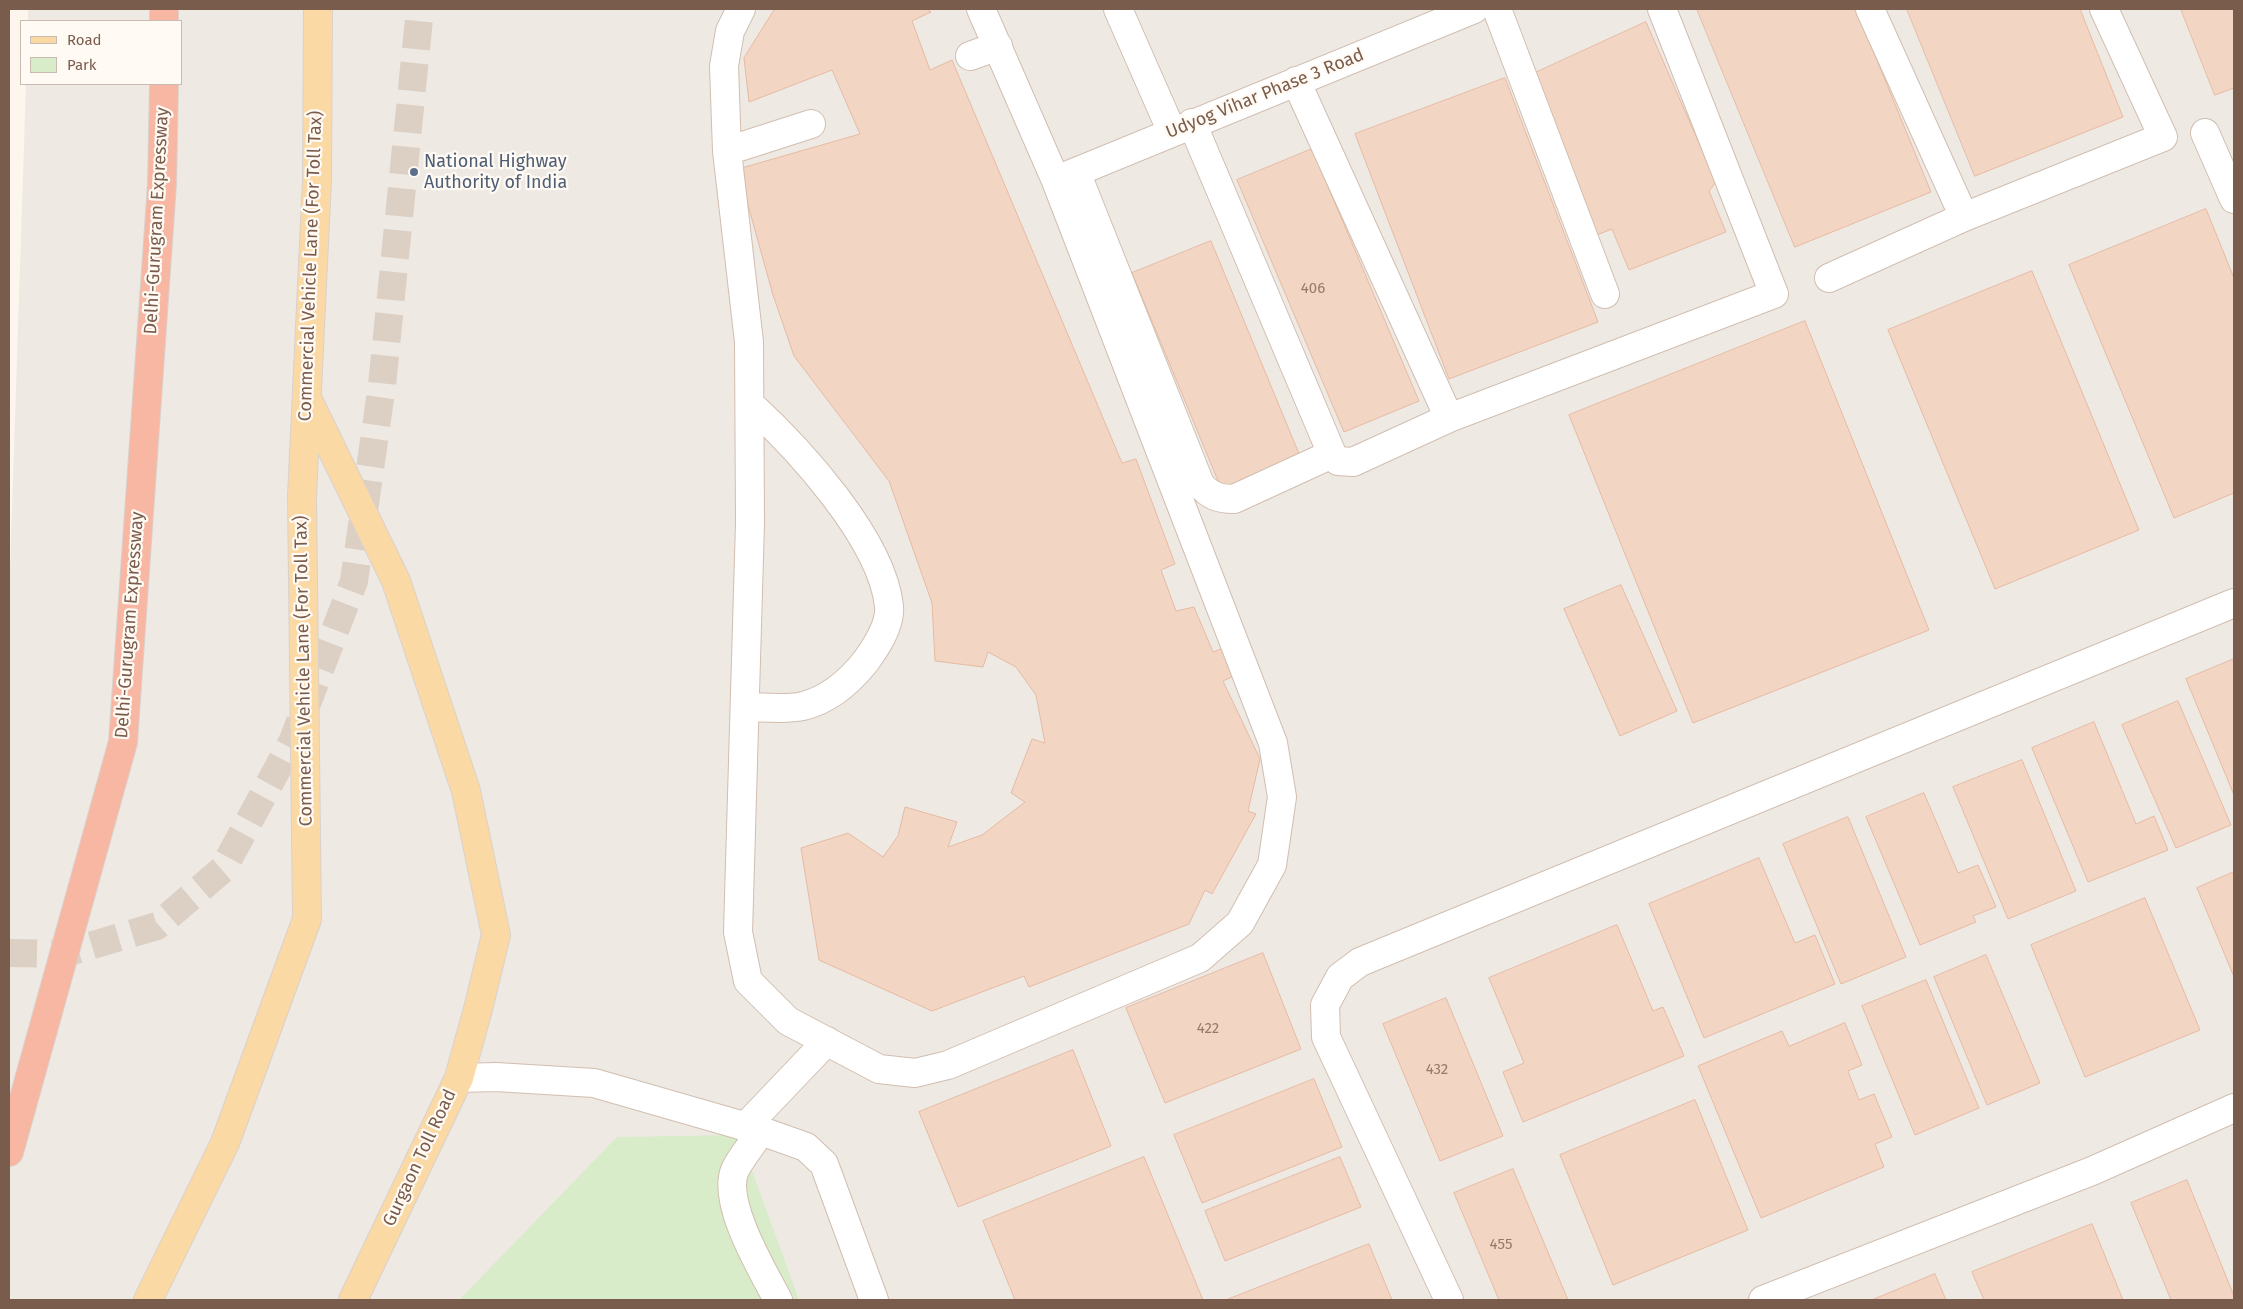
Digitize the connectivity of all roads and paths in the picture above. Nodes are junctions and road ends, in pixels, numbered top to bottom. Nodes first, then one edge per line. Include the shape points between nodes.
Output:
1 (318, 9) edge
2 (741, 9) edge
3 (981, 9) edge
4 (1118, 9) edge
5 (1474, 9) edge
6 (1497, 9) edge
7 (1662, 9) edge
8 (1870, 9) edge
9 (2104, 9) edge
10 (998, 46) junction
11 (970, 56) dead end
12 (1296, 81) junction
13 (164, 85) edge
14 (811, 124) dead end
15 (1182, 127) junction
16 (2205, 134) dead end
17 (727, 152) junction
18 (1065, 177) junction
19 (2234, 199) edge
20 (1964, 217) junction
21 (1829, 278) dead end
22 (1605, 294) dead end
23 (306, 397) junction
24 (750, 404) junction
25 (1449, 418) junction
26 (1332, 454) junction
27 (2234, 603) edge
28 (746, 707) junction
29 (827, 1042) junction
30 (458, 1078) junction
31 (2234, 1108) edge
32 (753, 1129) junction
33 (9, 1152) edge
34 (148, 1300) edge
35 (352, 1300) edge
36 (778, 1300) edge
37 (874, 1300) edge
38 (1449, 1300) edge
39 (1763, 1300) edge

1 - 23 main road, Commercial Vehicle Lane (For Toll Tax) via 317,179
2 - 17 street via 730,31 724,66
3 - 10 street
4 - 15 street
5 - 12 street, Udyog Vihar Phase 3 Road
6 - 22 street
7 - 25 street via 1774,294
8 - 20 street
9 - 20 street via 2164,136
10 - 11 street
10 - 18 street
12 - 15 street, Udyog Vihar Phase 3 Road
12 - 25 street
13 - 33 highway, Delhi-Gurugram Expressway via 162,184 123,742
14 - 17 street
15 - 18 street, Udyog Vihar Phase 3 Road
15 - 26 street
16 - 19 street
17 - 24 street via 749,342
18 - 26 street via 1206,492 1218,499 1234,499
18 - 29 street via 1273,743 1282,798 1272,866 1240,923 1200,958 948,1065 915,1073 880,1069
20 - 21 street
23 - 30 main road via 396,581 466,791 496,935
23 - 34 main road, Commercial Vehicle Lane (For Toll Tax) via 302,496 307,919 225,1143
24 - 28 street
24 - 28 street via 781,433 860,531 881,576 890,608 882,638 858,672 834,693 802,706
25 - 26 street via 1354,462 1338,460
27 - 38 street via 1360,962 1340,977 1325,1005 1326,1037
28 - 29 street via 738,932 748,980 788,1022
29 - 32 street
30 - 32 street, Gurgaon Toll Road via 594,1083
30 - 35 main road, Gurgaon Toll Road
31 - 39 street via 2092,1171
32 - 36 street via 734,1171 732,1197 745,1234
32 - 37 street, Gurgaon Toll Road via 806,1147 824,1164

